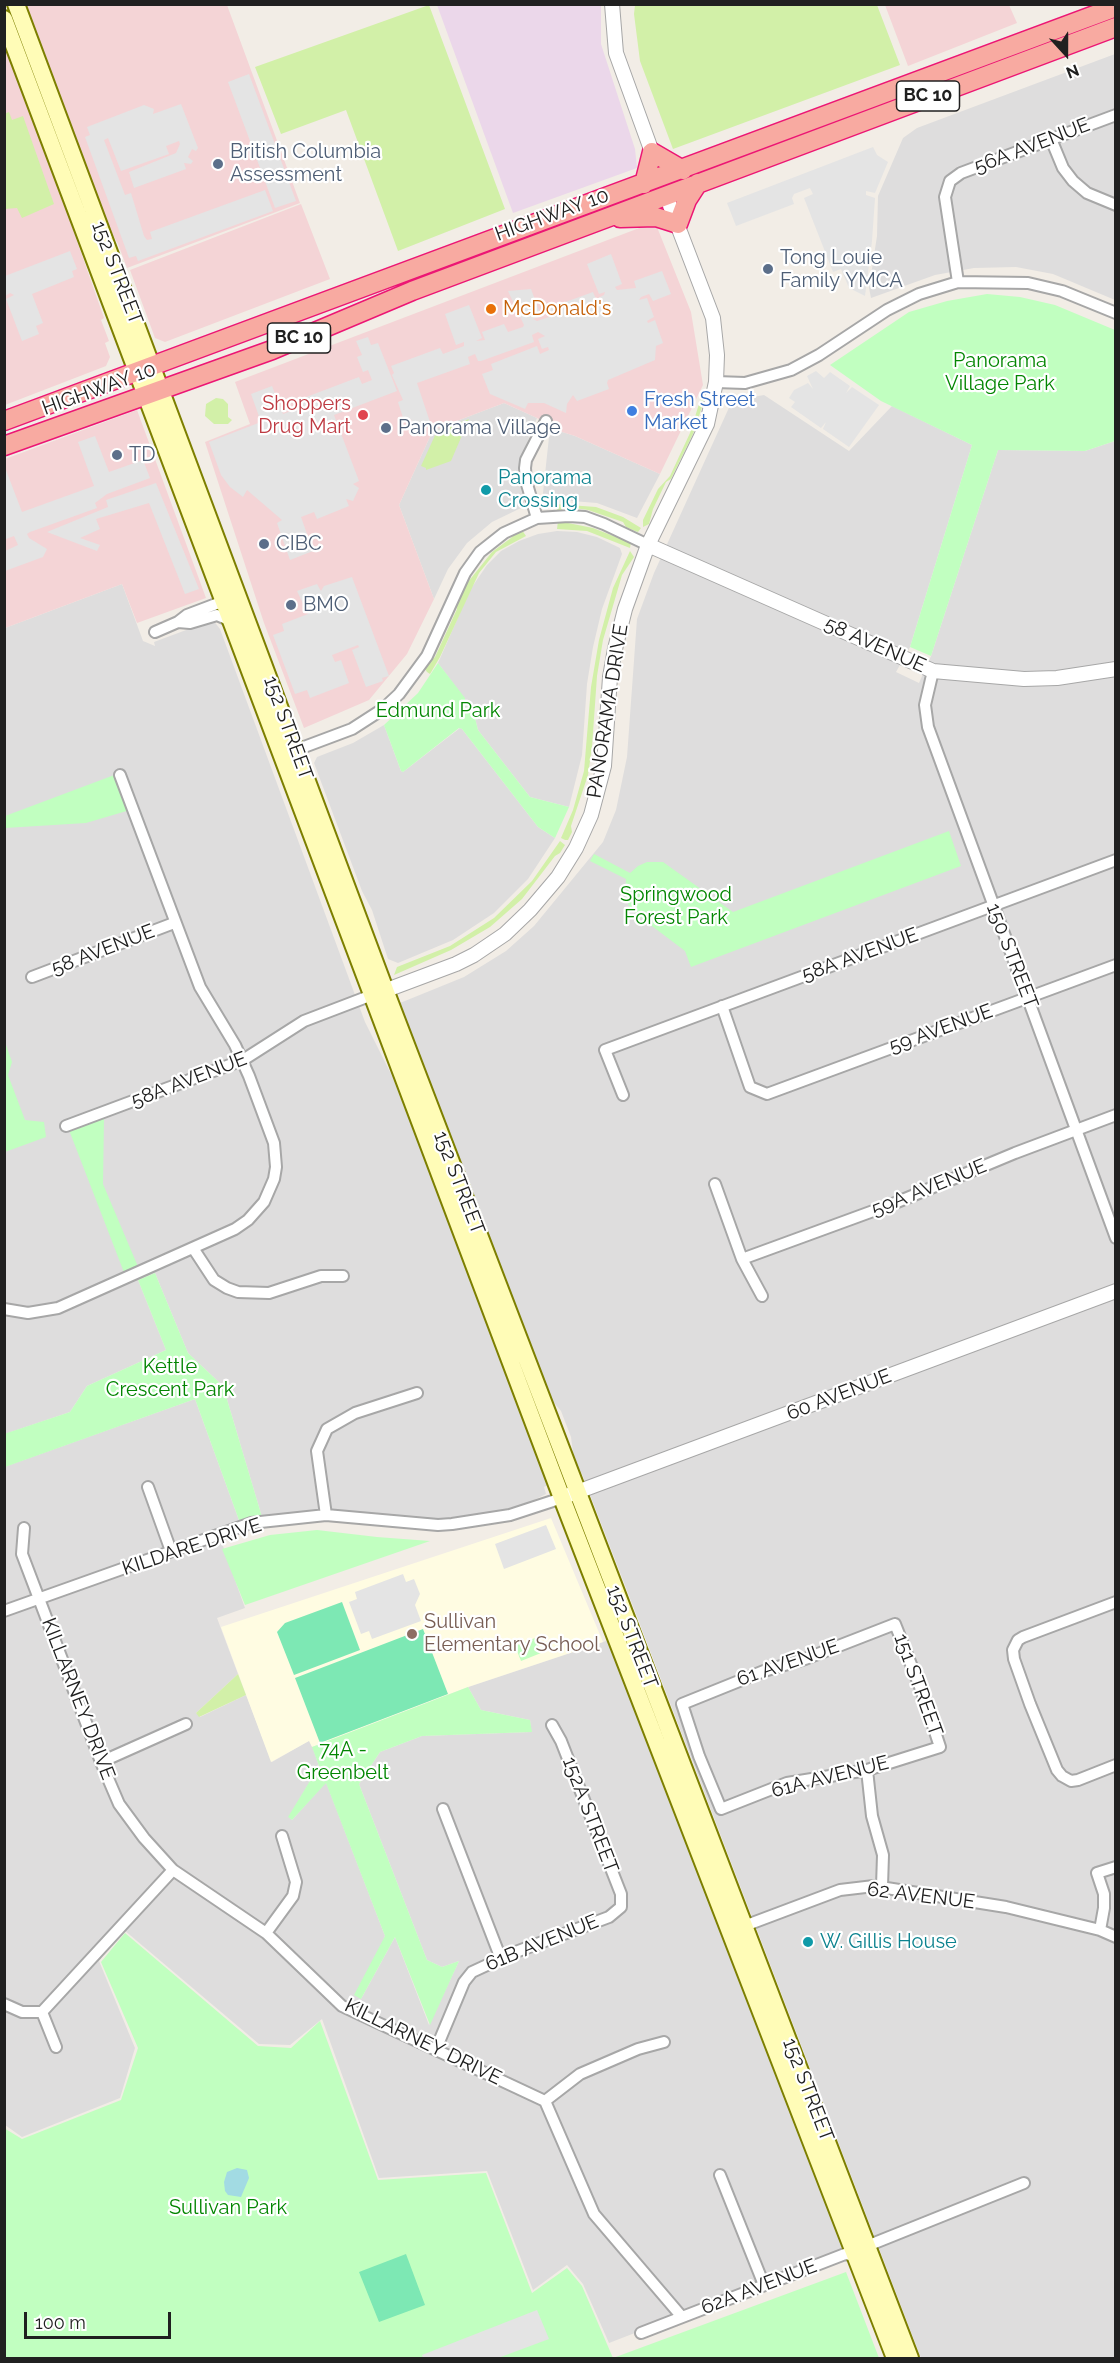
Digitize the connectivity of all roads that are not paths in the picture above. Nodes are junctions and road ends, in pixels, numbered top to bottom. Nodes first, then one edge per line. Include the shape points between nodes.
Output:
1 (16, 4) edge
2 (612, 4) edge
3 (1116, 7) edge
4 (4, 19) edge
5 (1116, 27) edge
6 (1116, 115) edge
7 (1052, 139) junction
8 (652, 152) junction
9 (683, 170) junction
10 (698, 183) junction
11 (657, 186) junction
12 (1116, 205) edge
13 (607, 219) junction
14 (678, 224) junction
15 (958, 282) junction
16 (1116, 313) edge
17 (145, 370) junction
18 (716, 382) junction
19 (154, 393) junction
20 (4, 421) edge
21 (546, 421) dead end
22 (4, 447) edge
23 (537, 518) junction
24 (648, 545) junction
25 (232, 600) junction
26 (231, 621) junction
27 (178, 622) junction
28 (155, 632) dead end
29 (1116, 669) edge
30 (933, 671) junction
31 (273, 731) junction
32 (296, 750) junction
33 (120, 775) dead end
34 (1116, 860) edge
35 (993, 906) junction
36 (174, 923) junction
37 (1116, 964) edge
38 (32, 977) dead end
39 (379, 993) junction
40 (1029, 997) junction
41 (722, 1006) junction
42 (243, 1060) junction
43 (622, 1095) dead end
44 (1116, 1115) edge
45 (66, 1126) dead end
46 (1077, 1130) junction
47 (714, 1184) dead end
48 (1116, 1238) edge
49 (193, 1248) junction
50 (742, 1259) junction
51 (343, 1276) dead end
52 (1116, 1291) edge
53 (762, 1296) dead end
54 (4, 1309) edge
55 (417, 1394) dead end
56 (148, 1486) dead end
57 (569, 1495) junction
58 (326, 1515) junction
59 (24, 1528) dead end
60 (171, 1551) junction
61 (40, 1600) junction
62 (1116, 1602) edge
63 (4, 1611) edge
64 (895, 1624) joint
65 (186, 1724) dead end
66 (552, 1725) dead end
67 (940, 1747) joint
68 (101, 1762) junction
69 (1116, 1765) edge
70 (867, 1770) junction
71 (443, 1809) dead end
72 (721, 1809) joint
73 (282, 1836) dead end
74 (1116, 1867) edge
75 (173, 1870) junction
76 (882, 1886) junction
77 (621, 1907) joint
78 (738, 1928) junction
79 (1100, 1930) junction
80 (266, 1933) junction
81 (1116, 1937) edge
82 (501, 1959) junction
83 (4, 2004) edge
84 (42, 2012) junction
85 (664, 2042) dead end
86 (56, 2047) dead end
87 (436, 2049) junction
88 (545, 2101) junction
89 (720, 2175) dead end
90 (1024, 2183) dead end
91 (861, 2250) junction
92 (764, 2285) junction
93 (682, 2317) junction
94 (641, 2333) dead end
95 (895, 2358) edge
96 (910, 2358) edge

1 - 17 main road, 152 STREET
2 - 8 street via 616,53
3 - 9 highway, HIGHWAY 10 / BC 10
4 - 17 main road, 152 STREET
5 - 10 highway, HIGHWAY 10 / BC 10
6 - 7 street, 56A AVENUE
7 - 12 street via 1063,168 1073,181 1087,194
7 - 15 street, 56A AVENUE via 961,173 950,181 945,197
8 - 9 highway
8 - 11 highway
9 - 11 highway, HIGHWAY 10 / BC 10
10 - 11 highway, HIGHWAY 10 / BC 10
10 - 14 highway
11 - 13 highway, HIGHWAY 10 / BC 10
11 - 14 street, PANORAMA DRIVE
11 - 17 highway, HIGHWAY 10 / BC 10
13 - 14 highway via 656,217
13 - 19 highway, HIGHWAY 10 / BC 10
14 - 18 street, PANORAMA DRIVE via 713,318
15 - 16 street via 1028,283 1062,291
15 - 18 street via 919,294 887,310 791,370 745,383
17 - 19 main road, 152 STREET
17 - 20 highway, HIGHWAY 10 / BC 10
18 - 24 street, PANORAMA DRIVE via 707,424
19 - 22 highway, HIGHWAY 10 / BC 10
19 - 25 main road, 152 STREET
19 - 25 main road, 152 STREET via 211,566
21 - 23 street via 525,468
23 - 24 street via 585,517
23 - 32 street via 504,532 480,552 454,593 427,656 391,702 352,729
24 - 30 street, 58 AVENUE
24 - 39 street, PANORAMA DRIVE via 615,649 601,779 591,816 576,848 548,891 500,938 456,964
25 - 26 main road, 152 STREET
25 - 27 street via 187,615
25 - 32 main road, 152 STREET via 243,628 253,635
26 - 27 street via 217,615 190,623
26 - 31 main road, 152 STREET
27 - 28 street
29 - 30 street, 58 AVENUE via 1024,679
30 - 35 street, 150 STREET via 925,705 928,727
31 - 32 main road via 290,750
31 - 39 main road, 152 STREET
32 - 39 main road, 152 STREET
33 - 36 street
34 - 35 street, 58A AVENUE
35 - 40 street, 150 STREET
35 - 41 street, 58A AVENUE
36 - 38 street, 58 AVENUE
36 - 42 street via 204,996
37 - 40 street, 59 AVENUE
39 - 42 street, 58A AVENUE via 304,1021
39 - 57 main road, 152 STREET
40 - 41 street, 59 AVENUE via 767,1094 750,1087
40 - 46 street, 150 STREET
41 - 43 street, 58A AVENUE via 605,1050
42 - 45 street, 58A AVENUE
42 - 49 street via 274,1143 274,1179 264,1202 241,1226
44 - 46 street, 59A AVENUE
46 - 48 street, 150 STREET
46 - 50 street, 59A AVENUE via 896,1203
47 - 50 street
49 - 51 street via 213,1280 238,1292 269,1293 321,1276
49 - 54 street via 50,1310 28,1313
50 - 53 street
52 - 57 street, 60 AVENUE
55 - 58 street via 356,1413 327,1429 317,1451
56 - 60 street
57 - 58 street, KILDARE DRIVE via 510,1515 452,1524
57 - 78 main road, 152 STREET
58 - 60 street, KILDARE DRIVE via 251,1524
59 - 61 street, KILLARNEY DRIVE via 22,1554
60 - 61 street, KILDARE DRIVE
61 - 63 street, KILDARE DRIVE
61 - 68 street, KILLARNEY DRIVE
62 - 69 street via 1023,1637 1015,1646 1014,1659 1057,1770 1067,1779 1078,1780
64 - 67 street, 151 STREET
64 - 72 street, 61 AVENUE via 682,1704
65 - 68 street
66 - 77 street, 152A STREET via 621,1894
67 - 70 street, 61A AVENUE
68 - 75 street, KILLARNEY DRIVE via 119,1804
70 - 72 street, 61A AVENUE via 787,1784
70 - 76 street via 870,1806 884,1855
71 - 82 street
73 - 80 street via 296,1882 293,1896
74 - 79 street via 1097,1873 1104,1894
75 - 80 street, KILLARNEY DRIVE
75 - 84 street
76 - 78 street, 62 AVENUE via 840,1890
76 - 79 street, 62 AVENUE via 1006,1907
77 - 82 street, 61B AVENUE via 609,1917
78 - 91 main road, 152 STREET
79 - 81 street, 62 AVENUE
80 - 87 street, KILLARNEY DRIVE via 342,2006
82 - 87 street, 61B AVENUE via 468,1977
83 - 84 street via 22,2012
84 - 86 street
85 - 88 street via 580,2074
87 - 88 street, KILLARNEY DRIVE
88 - 93 street via 594,2214
89 - 92 street
90 - 91 street, 62A AVENUE
91 - 92 street, 62A AVENUE
91 - 95 main road, 152 STREET
91 - 96 main road, 152 STREET via 875,2268
92 - 93 street, 62A AVENUE
93 - 94 street, 62A AVENUE

